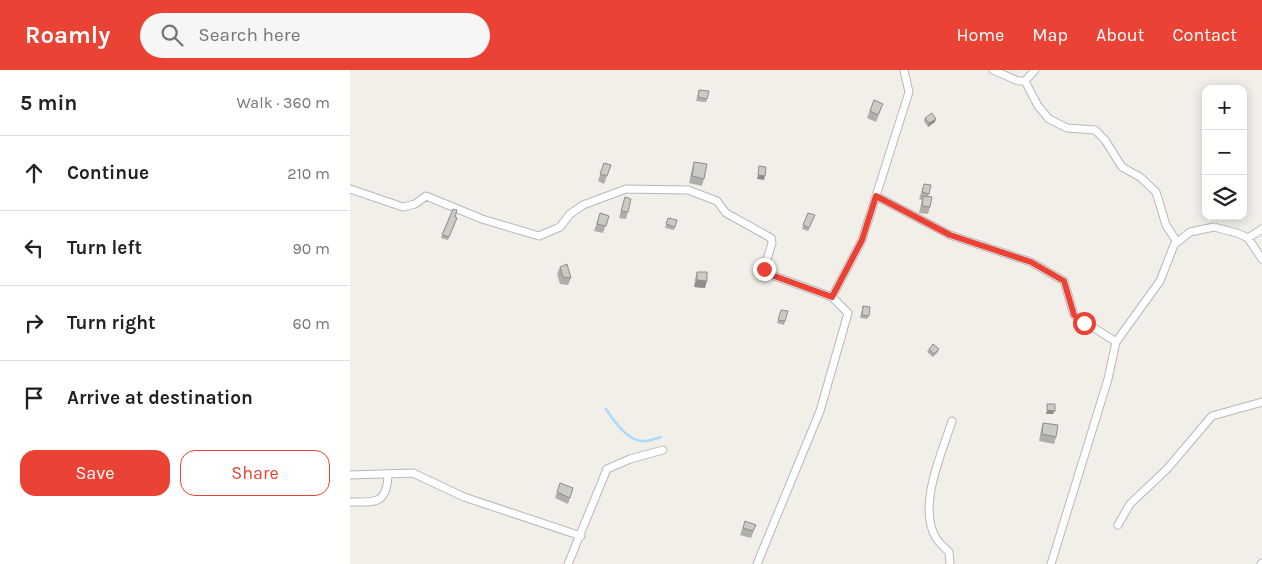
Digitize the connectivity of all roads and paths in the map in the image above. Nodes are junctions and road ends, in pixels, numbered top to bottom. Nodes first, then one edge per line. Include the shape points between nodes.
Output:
1 (904, 70) edge
2 (993, 70) edge
3 (1035, 70) edge
4 (1025, 81) junction
5 (350, 189) edge
6 (876, 196) junction
7 (1262, 228) edge
8 (1248, 238) junction
9 (1177, 242) junction
10 (1262, 259) edge
11 (832, 297) junction
12 (1116, 342) junction
13 (1262, 402) edge
14 (952, 421) dead end
15 (664, 450) dead end
16 (388, 474) junction
17 (350, 475) edge
18 (350, 502) edge
19 (1118, 525) dead end
20 (581, 536) junction
21 (568, 564) edge
22 (757, 564) edge
23 (950, 564) edge
24 (1051, 564) edge

1 - 6 street via 908,92
2 - 4 street
3 - 4 street
4 - 9 street via 1049,120 1067,128 1095,130 1122,167 1140,177 1156,192 1166,225
5 - 11 street via 403,207 426,196 482,219 540,236 560,227 583,205 626,189 688,190 717,201 726,213 771,238 764,269 766,273
6 - 11 street via 862,240
6 - 12 street via 950,235 1031,262 1064,281 1074,315
7 - 8 street
8 - 9 street via 1237,232 1214,228 1190,232
8 - 10 street
9 - 12 street via 1160,281
11 - 22 street via 848,313 820,411
12 - 24 street
13 - 19 street via 1212,416 1167,469 1130,504
14 - 23 street via 930,489 929,519 936,538 949,552
15 - 20 street via 608,469
16 - 17 street
16 - 18 street via 387,487 377,502
16 - 20 street via 413,473 464,497
20 - 21 street

